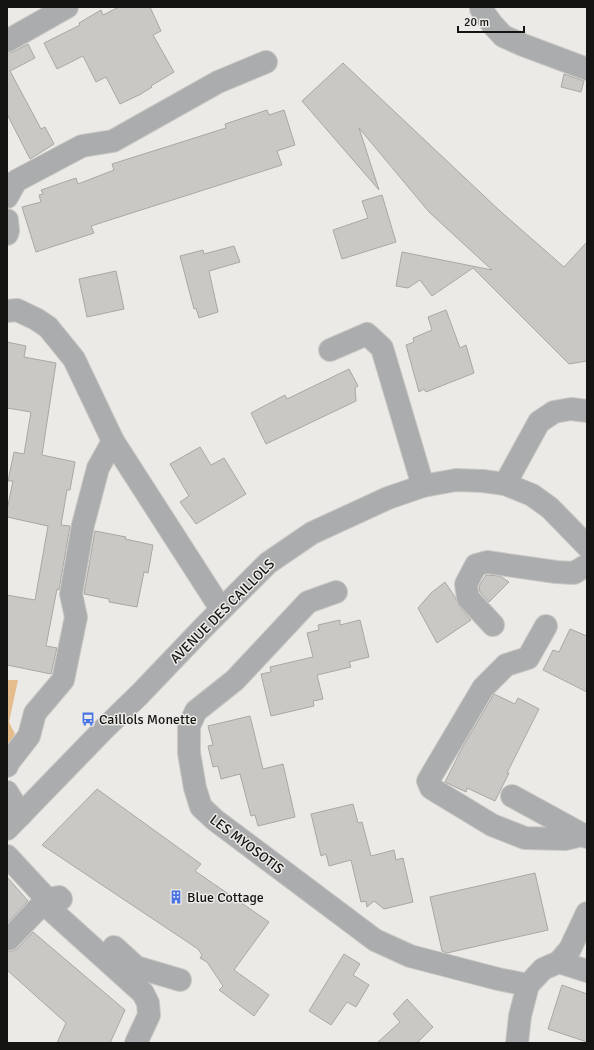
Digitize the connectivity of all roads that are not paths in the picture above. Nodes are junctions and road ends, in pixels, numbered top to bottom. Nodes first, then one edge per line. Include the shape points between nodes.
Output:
1 (67, 7) edge
2 (481, 7) edge
3 (7, 41) edge
4 (266, 62) dead end
5 (587, 69) edge
6 (7, 197) edge
7 (7, 220) edge
8 (7, 234) edge
9 (7, 311) edge
10 (330, 350) dead end
11 (587, 411) edge
12 (113, 441) junction
13 (505, 484) junction
14 (423, 486) junction
15 (587, 546) edge
16 (587, 565) edge
17 (336, 592) dead end
18 (221, 609) junction
19 (493, 626) dead end
20 (546, 626) dead end
21 (7, 766) edge
22 (7, 792) edge
23 (512, 796) dead end
24 (14, 822) edge
25 (584, 836) edge
26 (7, 856) edge
27 (47, 899) junction
28 (587, 913) edge
29 (9, 939) dead end
30 (559, 962) junction
31 (587, 971) edge
32 (180, 980) dead end
33 (528, 985) junction
34 (520, 1016) junction
35 (136, 1043) edge
36 (501, 1043) edge
37 (517, 1043) edge

1 - 3 street
2 - 5 street via 503,36
4 - 6 street via 218,82 113,141 82,146 16,181
7 - 8 street
9 - 12 street via 17,310 48,327 74,359
10 - 14 street via 367,334 382,348
11 - 13 street via 571,409 554,412 539,422
12 - 18 street
12 - 21 street via 98,468 83,524 71,594 76,617 63,680 34,713 29,736
13 - 14 street, AVENUE DES CAILLOLS via 483,480 456,480
13 - 15 street, AVENUE DES CAILLOLS via 532,495 550,508
14 - 18 street, AVENUE DES CAILLOLS via 388,498 312,533 268,563
16 - 19 street via 574,573 487,562 476,565 466,584 468,598
17 - 33 street, LES MYOSOTIS via 308,602 235,680 196,711 189,726 188,753 201,807 375,940 410,956
18 - 24 street, AVENUE DES CAILLOLS
20 - 25 street via 528,658 506,665 483,688 428,780 432,788 492,825 525,838 566,839
22 - 24 street
23 - 25 street
26 - 27 street
27 - 29 street
27 - 32 street via 59,897 136,967
27 - 35 street via 51,910 143,993 148,1003 149,1015
28 - 30 street via 570,949
30 - 31 street
30 - 33 street via 543,969
33 - 34 street
34 - 36 street
34 - 37 street

